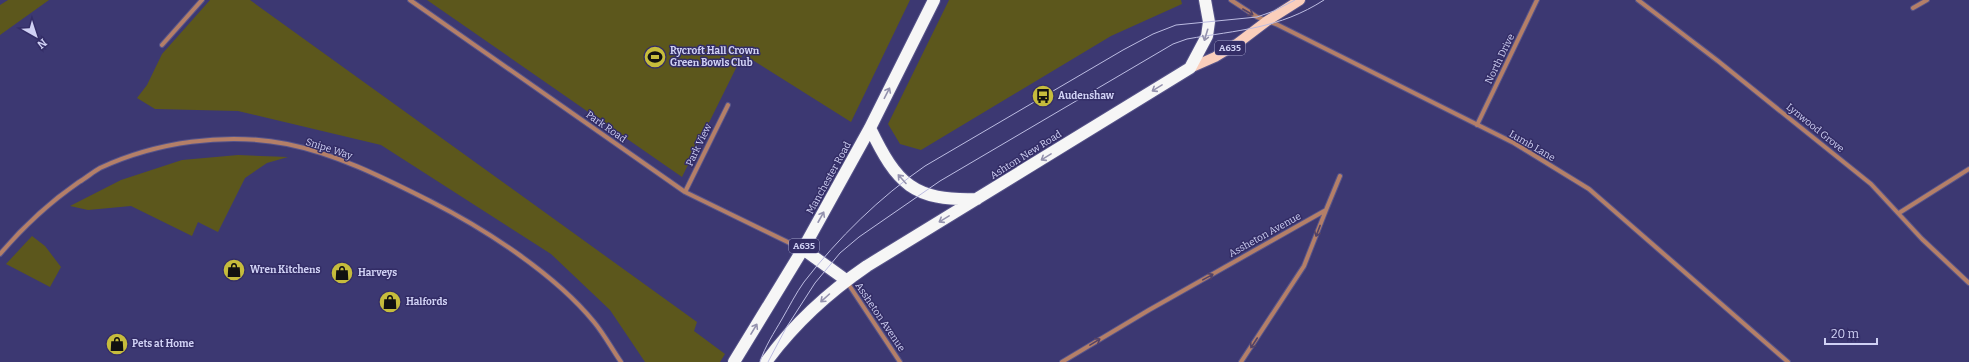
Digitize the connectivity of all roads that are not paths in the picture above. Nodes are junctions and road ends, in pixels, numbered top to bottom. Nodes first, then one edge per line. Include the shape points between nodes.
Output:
1 (202, 0) edge
2 (410, 0) edge
3 (934, 0) edge
4 (1205, 0) edge
5 (1230, 0) edge
6 (1300, 0) edge
7 (1537, 0) edge
8 (1638, 0) edge
9 (1927, 0) edge
10 (1914, 8) dead end
11 (1267, 21) junction
12 (162, 45) dead end
13 (1190, 68) junction
14 (728, 105) dead end
15 (1477, 125) junction
16 (870, 128) junction
17 (1969, 169) edge
18 (1340, 176) dead end
19 (685, 192) junction
20 (978, 199) junction
21 (1326, 210) junction
22 (1899, 214) junction
23 (803, 249) junction
24 (0, 254) edge
25 (846, 280) junction
26 (1969, 283) edge
27 (620, 362) edge
28 (734, 362) edge
29 (766, 362) edge
30 (900, 362) edge
31 (1062, 362) edge
32 (1241, 362) edge
33 (1788, 362) edge

1 - 12 street
2 - 19 street, Park Road
16 -> 3 highway, Manchester Road / A635
4 -> 13 highway, A635 via 1209,22 1207,36
5 -> 11 street, Lumb Lane
6 - 11 main road, Ashton New Road
7 - 15 street, North Drive
8 - 22 street, Lynwood Grove via 1871,184
9 - 10 street
11 - 13 main road, Ashton New Road / A635 via 1238,43
11 - 15 street, Lumb Lane
13 -> 20 highway, Ashton New Road / A635
14 - 19 street, Park View
15 - 33 street, Lumb Lane via 1514,143 1589,189
20 -> 16 highway, A635 via 956,200 921,193 912,188 890,165
23 -> 16 highway, Manchester Road / A635
17 - 22 street
18 - 21 street
19 - 23 street, Park Road
20 -> 25 highway, Ashton New Road / A635
31 -> 21 street, Assheton Avenue
21 -> 32 street via 1304,266
22 - 26 street, Lynwood Grove
23 - 25 highway
28 -> 23 highway, Manchester Road / A635
24 - 27 street, Snipe Way via 57,198 99,169 138,154 173,145 211,140 248,139 288,145 355,166 386,179 486,232 538,270 582,308
25 -> 29 highway, Ashton New Road / A635 via 804,319
25 - 30 street, Assheton Avenue

